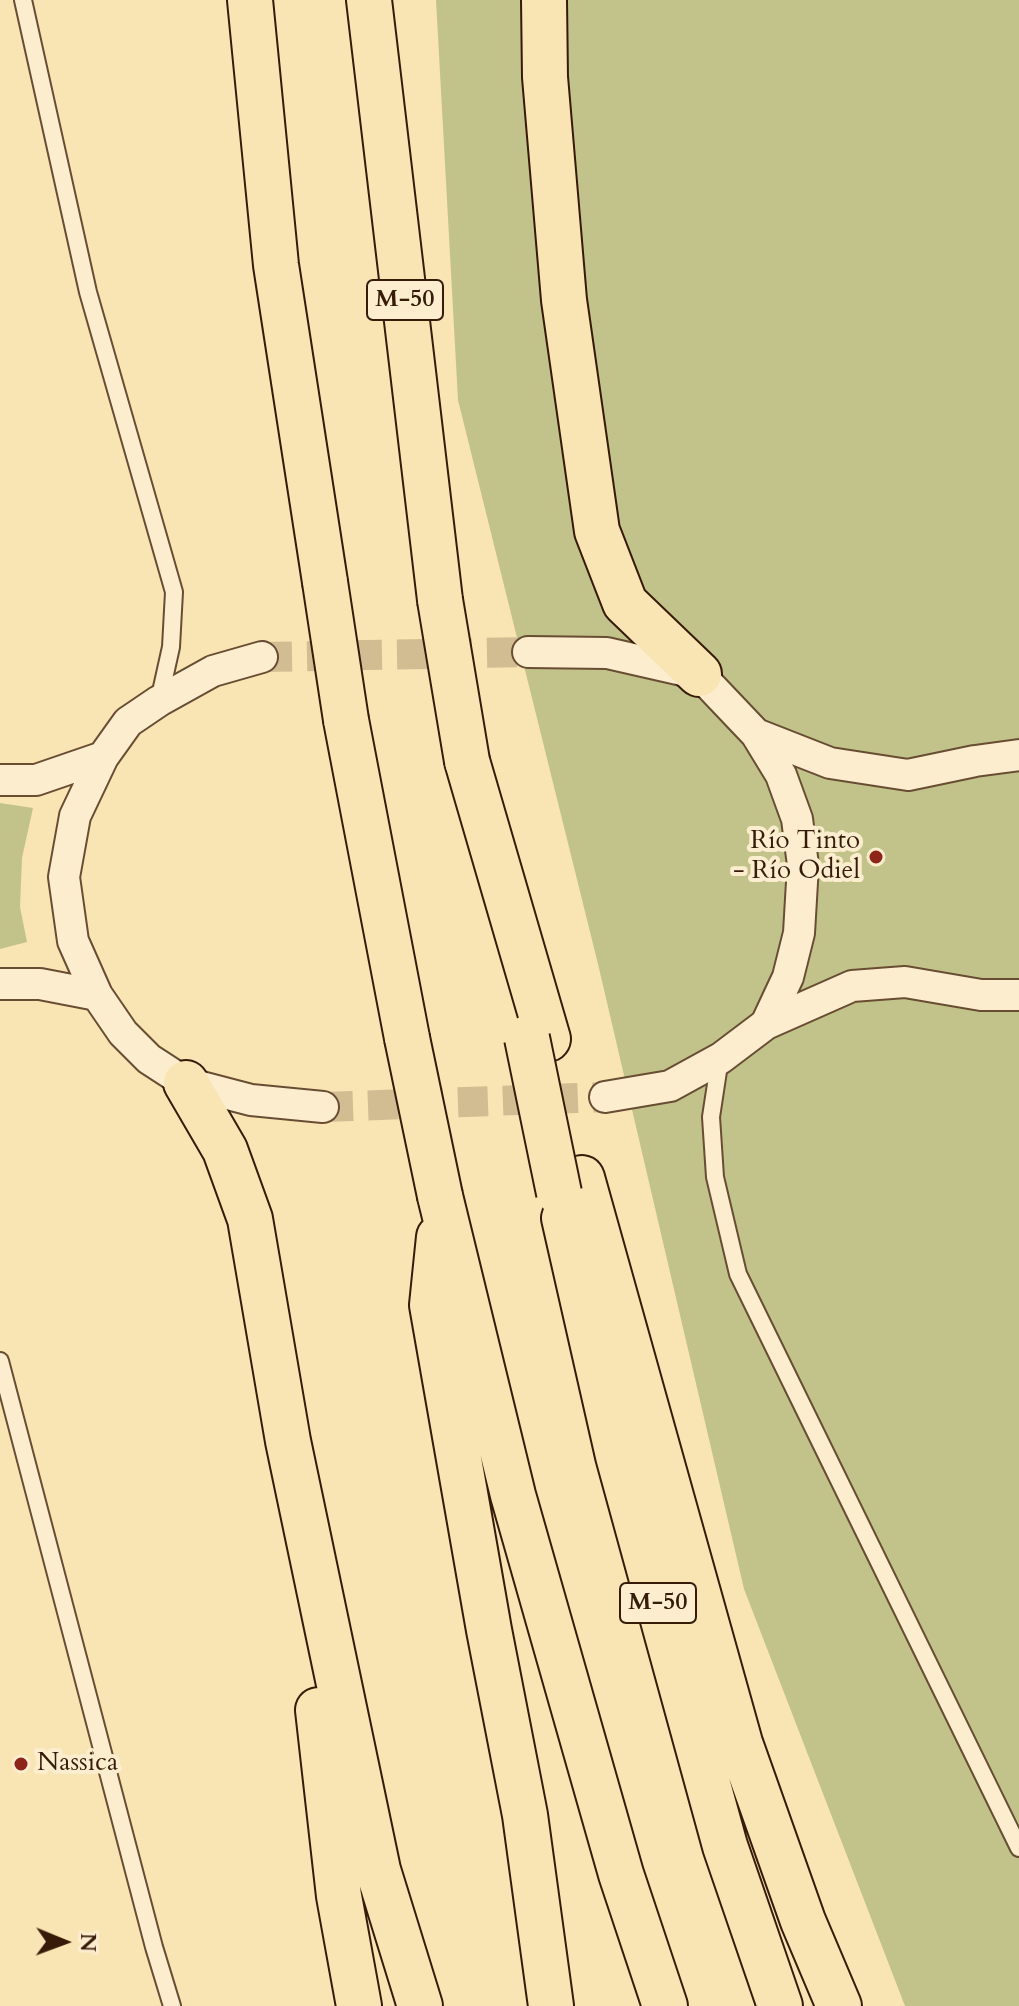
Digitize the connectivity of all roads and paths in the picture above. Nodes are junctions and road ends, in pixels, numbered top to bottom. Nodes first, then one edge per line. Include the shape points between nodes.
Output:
1 (23, 0) edge
2 (250, 0) edge
3 (369, 0) edge
4 (544, 0) edge
5 (528, 652) tunnel mouth
6 (262, 657) tunnel mouth
7 (699, 674) junction
8 (159, 701) junction
9 (756, 734) junction
10 (1019, 755) edge
11 (103, 757) junction
12 (0, 780) edge
13 (0, 984) edge
14 (97, 995) junction
15 (1019, 995) edge
16 (766, 1024) junction
17 (721, 1058) junction
18 (186, 1083) junction
19 (605, 1097) tunnel mouth
20 (323, 1107) tunnel mouth
21 (570, 1186) junction
22 (441, 1201) junction
23 (0, 1361) edge
24 (288, 1441) junction
25 (525, 1815) junction
26 (1019, 1848) edge
27 (172, 2006) edge
28 (359, 2006) edge
29 (420, 2006) edge
30 (551, 2006) edge
31 (574, 2006) edge
32 (665, 2006) edge
33 (780, 2006) edge
34 (839, 2006) edge

1 - 8 lane via 88,292 174,592 171,647
2 - 22 highway, bridge via 276,265 349,735
3 - 21 highway, M-50, bridge via 440,600 467,761
4 - 7 highway via 545,77 564,300 597,531 625,603
5 - 7 street via 607,653
6 - 8 street via 213,671
7 - 9 street
8 - 11 street via 128,722
9 - 10 street via 830,763 908,775
9 - 16 street via 781,775 797,819 803,865 799,933 788,977
11 - 12 street via 36,780
11 - 14 street via 75,816 64,877 73,941
13 - 14 street via 40,984
14 - 18 street via 149,1059
15 - 16 street via 981,995 905,982 852,986
16 - 17 street
17 - 19 street via 670,1086
17 - 26 lane via 711,1117 715,1177 738,1274
18 - 20 street via 251,1100
18 - 24 highway via 225,1150 250,1219
21 - 33 highway, M-50 via 618,1456 725,1846
21 - 34 highway via 740,1743
22 - 25 highway via 432,1305
22 - 32 highway via 518,1511 621,1874
23 - 27 lane
24 - 28 highway via 339,1896
24 - 29 highway via 378,1870
25 - 30 highway
25 - 31 highway

